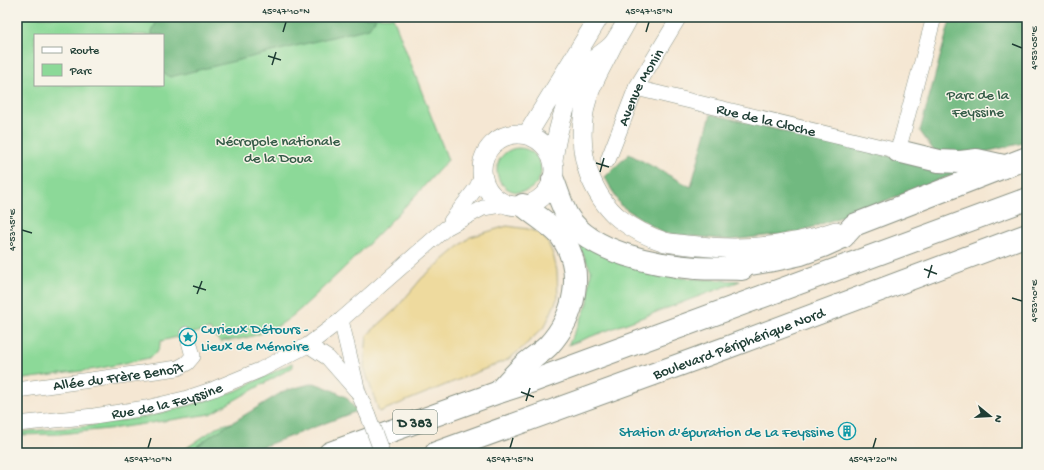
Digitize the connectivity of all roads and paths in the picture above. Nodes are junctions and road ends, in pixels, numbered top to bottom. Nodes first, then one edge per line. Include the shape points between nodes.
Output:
1 (599, 17) edge
2 (629, 17) edge
3 (679, 17) edge
4 (934, 17) edge
5 (613, 44) junction
6 (636, 88) junction
7 (527, 135) junction
8 (898, 151) junction
9 (1027, 158) edge
10 (608, 160) dead end
11 (1004, 166) junction
12 (553, 170) junction
13 (483, 174) junction
14 (1027, 199) edge
15 (515, 205) junction
16 (854, 225) junction
17 (446, 228) junction
18 (1027, 235) edge
19 (726, 268) junction
20 (816, 276) junction
21 (341, 320) junction
22 (187, 334) dead end
23 (308, 345) junction
24 (17, 390) edge
25 (358, 392) junction
26 (499, 392) junction
27 (17, 424) edge
28 (442, 451) edge
29 (330, 453) edge
30 (382, 453) edge

1 - 7 main road
2 - 5 main road
3 - 6 street, Avenue Monin
4 - 8 street
5 - 12 main road via 593,60 578,80 561,116
5 - 16 main road via 588,96 582,129 586,167 608,207 619,218 638,231 666,242 715,248 744,248 803,241
6 - 8 street, Rue de la Cloche
6 - 10 street, Avenue Monin
7 - 12 main road via 536,138 549,151
7 - 13 main road via 510,135 494,143 485,157
8 - 11 highway via 939,162 977,160
9 - 11 highway
11 - 16 highway
12 - 15 main road via 549,189 542,197 533,203
12 - 19 highway via 563,206 569,217 575,226 602,245 665,264
13 - 15 main road via 489,190 500,201
13 - 17 street, Rue de la Feyssine via 477,187
14 - 20 highway
15 - 17 street, Rue de la Feyssine via 483,208
15 - 26 highway via 560,235 567,246 575,273 574,300 557,336 523,366
16 - 19 highway via 843,237 801,254
17 - 21 street, Rue de la Feyssine
18 - 28 highway, Boulevard Périphérique Nord
19 - 20 highway via 762,271 788,268
20 - 26 highway
21 - 23 street, Rue de la Feyssine
21 - 25 street
22 - 24 street, Allée du Frère Benoît via 193,356 178,368
23 - 25 street via 328,358
23 - 27 street, Rue de la Feyssine via 260,370 184,399 94,416
25 - 30 street, bridge
26 - 29 highway, D 383

